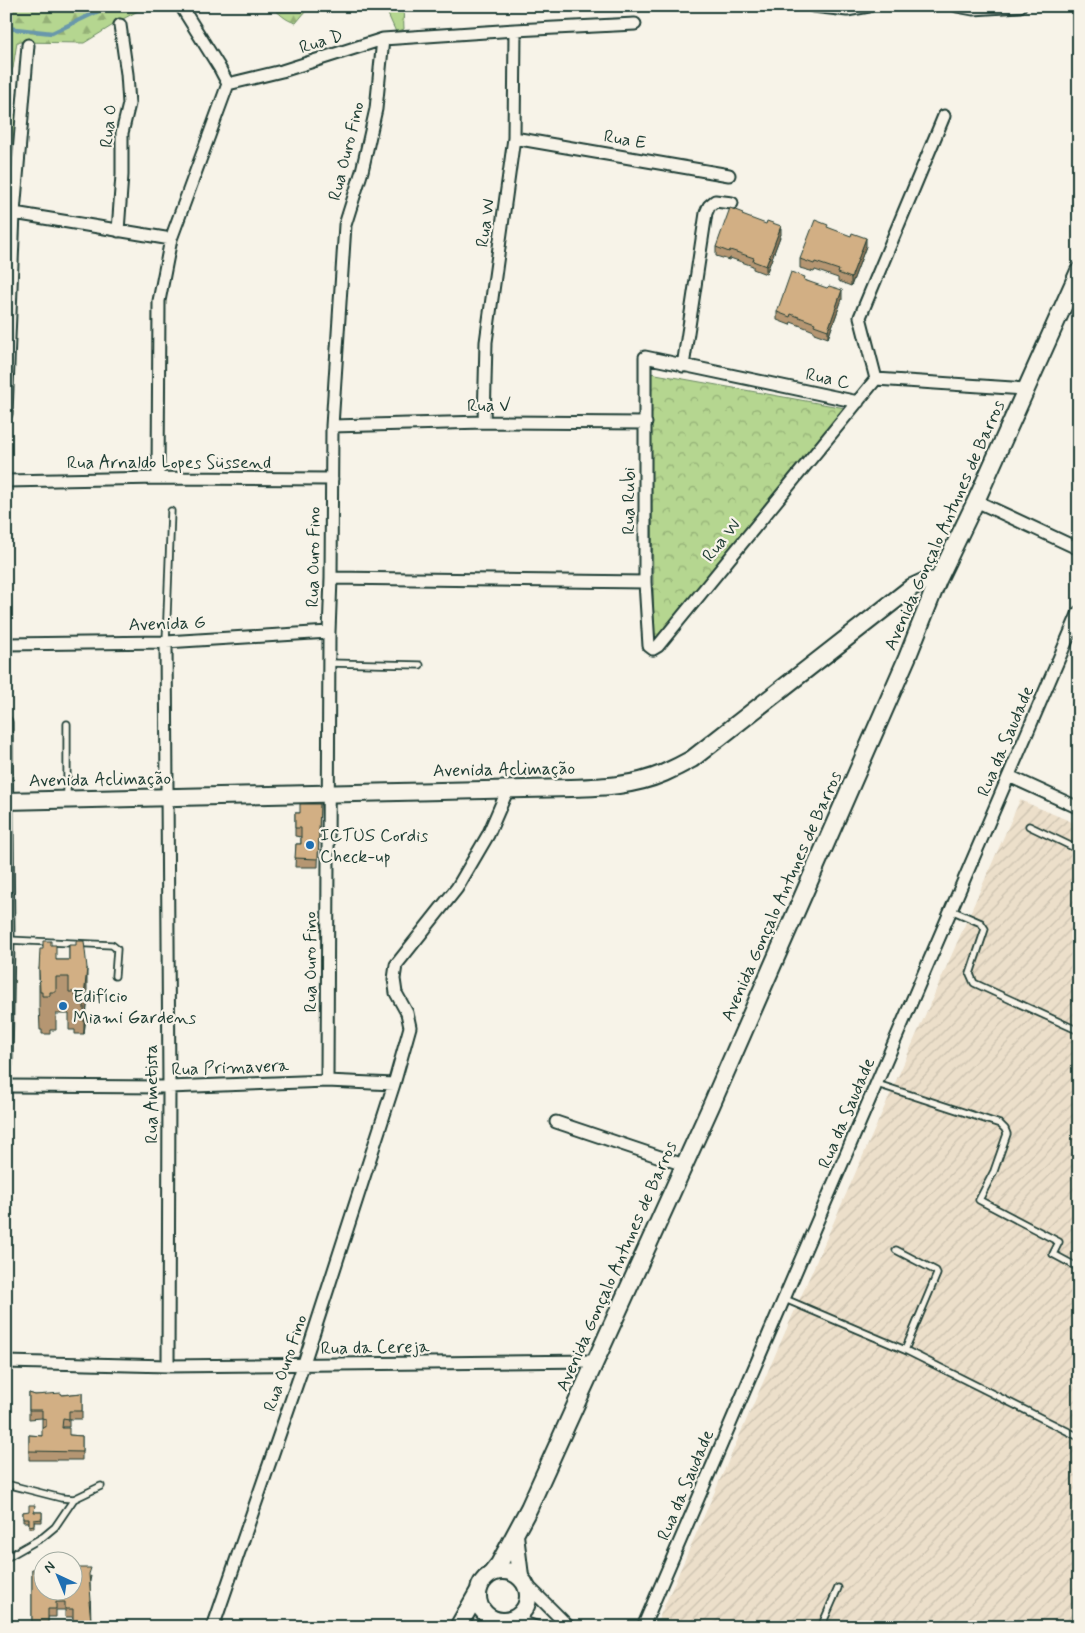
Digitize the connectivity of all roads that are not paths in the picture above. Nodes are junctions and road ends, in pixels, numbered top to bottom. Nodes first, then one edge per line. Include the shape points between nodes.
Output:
1 (814, 6) edge
2 (869, 6) edge
3 (956, 6) edge
4 (1020, 6) edge
5 (182, 7) edge
6 (634, 24) dead end
7 (120, 26) dead end
8 (515, 30) junction
9 (383, 39) junction
10 (28, 45) dead end
11 (228, 84) junction
12 (944, 116) dead end
13 (514, 138) junction
14 (729, 175) dead end
15 (732, 203) dead end
16 (10, 213) edge
17 (118, 231) junction
18 (171, 239) junction
19 (1079, 271) edge
20 (645, 357) joint
21 (683, 366) junction
22 (876, 379) junction
23 (1026, 389) junction
24 (858, 402) junction
25 (6, 414) edge
26 (484, 422) junction
27 (646, 423) junction
28 (332, 426) junction
29 (158, 478) junction
30 (332, 479) junction
31 (6, 481) edge
32 (976, 501) junction
33 (171, 511) dead end
34 (1079, 548) edge
35 (331, 578) junction
36 (938, 580) junction
37 (645, 582) junction
38 (1079, 612) edge
39 (1076, 625) edge
40 (329, 632) junction
41 (166, 642) junction
42 (6, 644) edge
43 (649, 646) joint
44 (328, 663) junction
45 (420, 665) dead end
46 (6, 722) edge
47 (67, 724) dead end
48 (1008, 776) junction
49 (508, 789) junction
50 (328, 792) junction
51 (166, 798) junction
52 (7, 800) edge
53 (67, 800) junction
54 (1079, 808) edge
55 (1029, 826) dead end
56 (1079, 850) edge
57 (951, 910) junction
58 (8, 940) junction
59 (115, 976) dead end
60 (1079, 1031) edge
61 (6, 1065) edge
62 (328, 1081) junction
63 (394, 1084) junction
64 (877, 1084) junction
65 (6, 1086) edge
66 (169, 1086) junction
67 (556, 1122) dead end
68 (684, 1165) junction
69 (896, 1250) dead end
70 (1079, 1268) edge
71 (785, 1299) junction
72 (905, 1350) junction
73 (594, 1361) junction
74 (6, 1362) edge
75 (168, 1366) junction
76 (303, 1366) junction
77 (1079, 1437) edge
78 (6, 1484) edge
79 (100, 1486) dead end
80 (74, 1499) junction
81 (515, 1535) junction
82 (6, 1558) edge
83 (491, 1574) junction
84 (522, 1580) junction
85 (838, 1588) dead end
86 (478, 1592) junction
87 (503, 1622) edge
88 (213, 1627) edge
89 (458, 1627) edge
90 (536, 1627) edge
91 (569, 1627) edge
92 (643, 1627) edge
93 (821, 1627) edge

1 - 2 street via 847,10
3 - 4 street via 973,9
5 - 11 street
6 - 8 street, Rua D
7 - 17 street, Rua O via 129,104 122,133
8 - 9 street, Rua D
8 - 13 street, Rua W
9 - 11 street, Rua D via 282,71
9 - 28 street, Rua Ouro Fino via 376,110 345,225
10 - 16 street
11 - 18 street
12 - 22 street via 860,317
13 - 14 street, Rua E
13 - 26 street, Rua W via 486,342
15 - 21 street via 715,201 706,213
16 - 17 street
16 - 25 street
17 - 18 street
18 - 29 street via 159,301
19 - 23 main road, Avenida Gonçalo Antunes de Barros
20 - 21 street, Rua C
20 - 27 street, Rua Rubi
21 - 24 street, Rua C
22 - 23 street, Rua C
22 - 24 street, Rua C
23 - 32 main road, Avenida Gonçalo Antunes de Barros
24 - 43 street, Rua W via 658,646 653,649
26 - 27 street, Rua V
26 - 28 street, Rua V
27 - 37 street, Rua Rubi
28 - 30 street, Rua Ouro Fino
29 - 30 street, Rua Arnaldo Lopes Süssend
29 - 31 street, Rua Arnaldo Lopes Süssend
30 - 35 street, Rua Ouro Fino
32 - 34 street
32 - 36 main road, Avenida Gonçalo Antunes de Barros
33 - 41 lane
35 - 37 street
35 - 40 street, Rua Ouro Fino
36 - 49 main road, Avenida Aclimação via 912,587 692,759 663,774 607,787
36 - 68 main road, Avenida Gonçalo Antunes de Barros via 907,658
37 - 43 street, Rua Rubi
38 - 39 street, Rua da Saudade
39 - 48 street, Rua da Saudade
40 - 41 street, Avenida G
40 - 44 street, Rua Ouro Fino
41 - 42 street, Avenida G
41 - 51 street, Rua Ametista
44 - 45 lane
44 - 50 street, Rua Ouro Fino
46 - 52 street
47 - 53 lane
48 - 54 street
48 - 57 street, Rua da Saudade
49 - 50 main road, Avenida Aclimação
49 - 63 street, Rua Ouro Fino via 488,835 457,888 396,965 396,993 407,1012 410,1027
50 - 51 main road, Avenida Aclimação
50 - 62 street, Rua Ouro Fino
51 - 53 main road, Avenida Aclimação
51 - 66 street, Rua Ametista
52 - 53 main road, Avenida Aclimação
52 - 58 street
55 - 56 lane
57 - 60 lane via 981,924 985,930 970,974 974,983
57 - 64 street, Rua da Saudade
58 - 59 lane via 112,945 117,949
58 - 61 street
62 - 63 street, Rua Primavera
62 - 66 street, Rua Primavera
63 - 76 street, Rua Ouro Fino
64 - 70 lane via 1000,1124 1007,1134 979,1200 1059,1242 1053,1254
64 - 71 street, Rua da Saudade
65 - 66 street, Rua Primavera
66 - 75 street, Rua Ametista
67 - 68 street
68 - 73 main road, Avenida Gonçalo Antunes de Barros
69 - 72 lane via 937,1274
71 - 72 lane
71 - 92 street, Rua da Saudade
72 - 77 lane
73 - 76 street, Rua da Cereja
73 - 81 main road, Avenida Gonçalo Antunes de Barros
74 - 75 street, Rua da Cereja
75 - 76 street, Rua da Cereja
76 - 88 street, Rua Ouro Fino
78 - 80 lane
79 - 80 lane
80 - 82 lane via 55,1527
81 - 83 main road, Avenida Gonçalo Antunes de Barros
81 - 84 main road
83 - 84 main road via 506,1570
83 - 86 main road, Avenida Gonçalo Antunes de Barros
84 - 87 main road via 528,1592 525,1608 520,1615
84 - 91 street
85 - 93 lane
86 - 87 main road via 481,1608 487,1615
86 - 89 main road, Avenida Gonçalo Antunes de Barros
87 - 90 street

